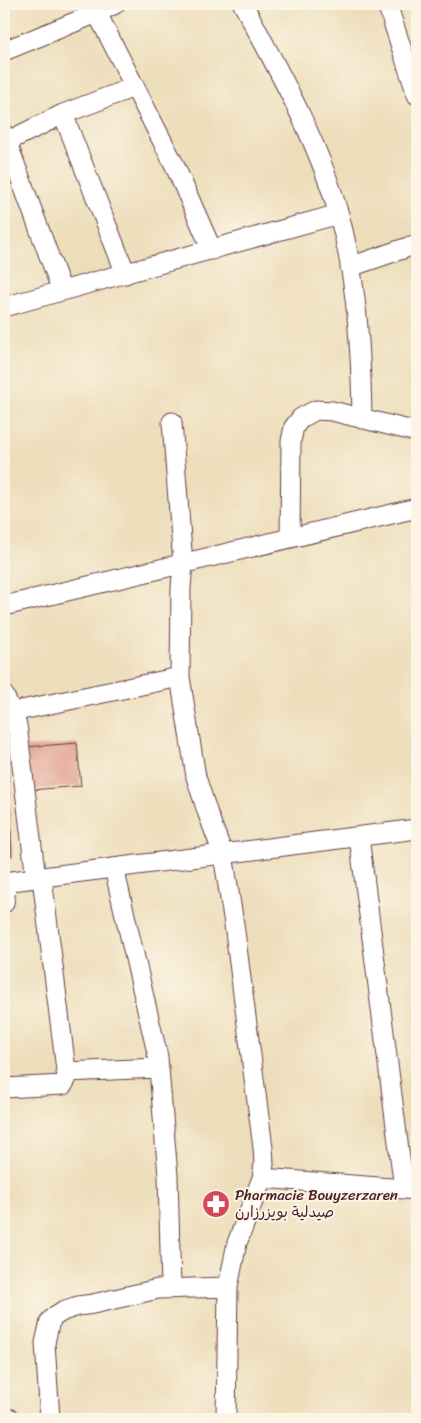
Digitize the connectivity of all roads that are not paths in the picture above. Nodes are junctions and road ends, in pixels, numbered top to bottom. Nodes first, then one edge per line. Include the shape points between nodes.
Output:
1 (115, 4) edge
2 (244, 4) edge
3 (387, 4) edge
4 (97, 13) junction
5 (4, 51) edge
6 (134, 86) junction
7 (417, 95) edge
8 (63, 114) junction
9 (5, 140) edge
10 (339, 214) junction
11 (417, 244) edge
12 (212, 250) junction
13 (350, 267) junction
14 (126, 274) junction
15 (62, 291) junction
16 (4, 307) edge
17 (362, 418) junction
18 (172, 422) dead end
19 (417, 432) edge
20 (417, 508) edge
21 (290, 538) junction
22 (183, 564) junction
23 (4, 606) edge
24 (180, 677) junction
25 (4, 695) edge
26 (12, 712) junction
27 (417, 829) edge
28 (359, 837) junction
29 (223, 854) junction
30 (114, 868) junction
31 (39, 878) junction
32 (5, 882) edge
33 (4, 903) edge
34 (158, 1068) junction
35 (66, 1072) junction
36 (4, 1088) edge
37 (262, 1178) junction
38 (410, 1190) edge
39 (228, 1287) junction
40 (171, 1288) junction
41 (4, 1418) edge
42 (12, 1419) edge
43 (50, 1419) edge
44 (226, 1419) edge

1 - 4 street
2 - 10 street via 292,96
3 - 7 street
4 - 5 street
4 - 6 street
6 - 8 street
6 - 12 street via 174,164
8 - 9 street
8 - 14 street
9 - 15 street
10 - 12 street
10 - 13 street
11 - 13 street
12 - 14 street
13 - 17 street via 362,380
14 - 15 street
15 - 16 street
17 - 19 street
17 - 21 street via 316,410 301,418 294,427
18 - 22 street
20 - 21 street
21 - 22 street
22 - 23 street
22 - 24 street
24 - 26 street
24 - 29 street via 196,777
25 - 26 street
26 - 31 street via 17,725
27 - 28 street
28 - 29 street
28 - 38 street
29 - 30 street
29 - 37 street via 263,1148
30 - 31 street
30 - 34 street via 142,982
31 - 32 street
31 - 35 street
32 - 33 street
34 - 35 street
34 - 40 street via 168,1176
35 - 36 street via 63,1085
37 - 38 street
37 - 39 street via 237,1244
39 - 40 street
39 - 44 street
40 - 43 street via 78,1306 63,1311 50,1321 45,1342
41 - 42 street

